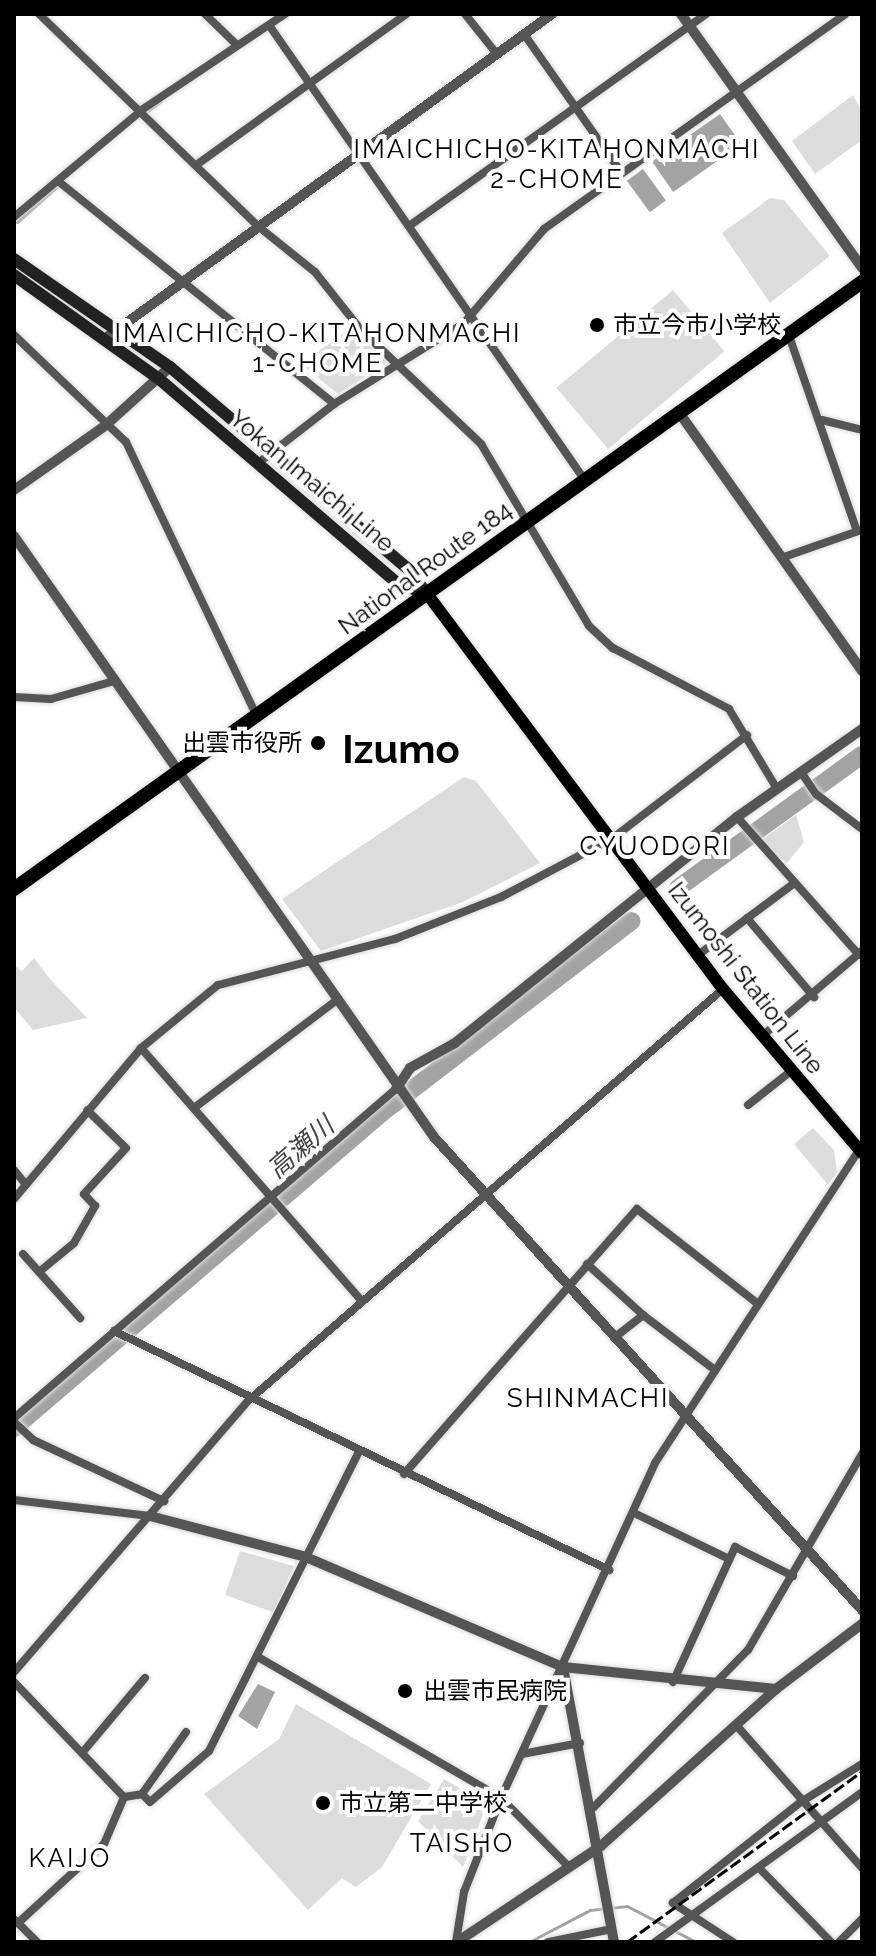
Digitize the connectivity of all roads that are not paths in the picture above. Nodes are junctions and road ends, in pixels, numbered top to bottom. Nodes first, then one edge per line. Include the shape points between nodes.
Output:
1 (39, 14) edge
2 (205, 14) edge
3 (285, 14) edge
4 (406, 14) edge
5 (465, 14) edge
6 (552, 14) edge
7 (681, 14) edge
8 (706, 14) edge
9 (845, 14) edge
10 (269, 25) junction
11 (690, 26) junction
12 (524, 34) junction
13 (237, 45) junction
14 (496, 53) junction
15 (309, 82) junction
16 (736, 92) junction
17 (575, 108) junction
18 (143, 109) junction
19 (359, 156) junction
20 (199, 163) junction
21 (621, 172) junction
22 (58, 181) junction
23 (14, 217) edge
24 (409, 226) junction
25 (259, 227) junction
26 (14, 259) edge
27 (862, 268) edge
28 (14, 275) edge
29 (180, 280) junction
30 (862, 282) edge
31 (470, 313) junction
32 (116, 325) junction
33 (788, 333) junction
34 (107, 337) junction
35 (15, 339) edge
36 (401, 366) junction
37 (170, 367) junction
38 (158, 378) junction
39 (334, 404) junction
40 (678, 411) junction
41 (822, 420) junction
42 (106, 425) junction
43 (862, 430) edge
44 (266, 452) junction
45 (257, 464) junction
46 (584, 479) junction
47 (14, 490) edge
48 (526, 521) junction
49 (860, 530) edge
50 (14, 536) edge
51 (781, 558) junction
52 (428, 595) junction
53 (862, 671) edge
54 (114, 681) junction
55 (14, 697) edge
56 (258, 717) junction
57 (862, 729) edge
58 (747, 735) junction
59 (801, 772) junction
60 (180, 773) junction
61 (777, 789) junction
62 (737, 817) junction
63 (862, 829) edge
64 (613, 838) junction
65 (792, 885) junction
66 (648, 888) junction
67 (14, 889) edge
68 (747, 918) junction
69 (860, 953) edge
70 (698, 955) junction
71 (312, 963) junction
72 (723, 989) junction
73 (814, 997) junction
74 (338, 999) junction
75 (761, 1037) junction
76 (141, 1048) junction
77 (790, 1072) junction
78 (396, 1089) junction
79 (748, 1105) dead end
80 (194, 1108) junction
81 (87, 1110) junction
82 (861, 1150) edge
83 (14, 1170) edge
84 (26, 1185) junction
85 (484, 1190) junction
86 (268, 1196) junction
87 (14, 1199) edge
88 (23, 1254) dead end
89 (587, 1264) junction
90 (39, 1272) junction
91 (570, 1282) junction
92 (361, 1300) junction
93 (758, 1304) junction
94 (643, 1315) junction
95 (80, 1318) dead end
96 (114, 1331) junction
97 (619, 1334) junction
98 (715, 1370) junction
99 (249, 1400) junction
100 (687, 1415) junction
101 (14, 1420) edge
102 (359, 1452) junction
103 (862, 1454) edge
104 (404, 1474) junction
105 (14, 1500) edge
106 (164, 1501) junction
107 (634, 1513) junction
108 (150, 1516) junction
109 (809, 1549) junction
110 (306, 1557) junction
111 (729, 1559) junction
112 (609, 1570) junction
113 (793, 1576) junction
114 (862, 1610) edge
115 (862, 1624) edge
116 (258, 1657) junction
117 (563, 1667) junction
118 (14, 1672) edge
119 (145, 1678) dead end
120 (14, 1682) edge
121 (672, 1683) junction
122 (717, 1687) junction
123 (776, 1689) junction
124 (737, 1726) junction
125 (186, 1732) dead end
126 (580, 1743) junction
127 (82, 1753) junction
128 (522, 1754) junction
129 (862, 1764) edge
130 (862, 1792) edge
131 (142, 1794) junction
132 (124, 1797) junction
133 (501, 1798) junction
134 (801, 1802) junction
135 (594, 1807) junction
136 (820, 1820) junction
137 (601, 1846) junction
138 (569, 1867) junction
139 (862, 1868) edge
140 (762, 1871) junction
141 (695, 1913) junction
142 (862, 1919) edge
143 (16, 1921) edge
144 (612, 1926) junction
145 (657, 1940) edge
146 (37, 1942) edge
147 (457, 1942) edge
148 (548, 1942) edge
149 (614, 1942) edge
150 (733, 1942) edge
151 (831, 1942) edge
152 (839, 1942) edge

1 - 18 street
2 - 13 street
3 - 10 street
4 - 15 street
5 - 14 street
6 - 12 street
7 - 11 street
8 - 11 street
9 - 16 street
10 - 13 street
10 - 15 street
11 - 16 street
11 - 17 street
12 - 14 street
12 - 17 street
13 - 18 street
14 - 19 street
15 - 19 street
15 - 20 street
16 - 21 street
16 - 27 street
17 - 21 street
17 - 24 street
18 - 20 street
18 - 22 street
19 - 24 street
19 - 25 street
20 - 25 street
21 - 31 street via 544,229
22 - 23 street
22 - 29 street
24 - 31 street
25 - 29 street
25 - 36 street via 315,272 361,330
26 - 32 main road, Yokan Imaichi Line
28 - 34 main road, Yokan Imaichi Line
29 - 32 street
29 - 39 street
30 - 33 highway, National Route 184
31 - 36 street
31 - 46 street
32 - 34 street
32 - 37 main road, Yokan Imaichi Line
33 - 40 highway, National Route 184
33 - 41 street
34 - 38 main road, Yokan Imaichi Line
35 - 42 street
36 - 39 street
36 - 48 street via 481,444
37 - 38 street
37 - 44 main road, Yokan Imaichi Line
38 - 42 street
38 - 45 main road, Yokan Imaichi Line
39 - 44 street
40 - 46 highway, National Route 184
40 - 51 street
41 - 43 street
41 - 49 street
42 - 47 street
42 - 56 street via 126,442 160,503 197,601
44 - 45 street
44 - 52 main road, Yokan Imaichi Line via 409,570
45 - 52 main road, Yokan Imaichi Line via 396,582
46 - 48 highway, National Route 184
48 - 52 highway, National Route 184
48 - 58 street via 589,626 613,648 729,709
49 - 51 street
50 - 54 street
51 - 53 street
52 - 56 highway, National Route 184
52 - 64 main road, Izumoshi Station Line
54 - 55 street via 51,699
54 - 60 street
56 - 60 highway, National Route 184
57 - 59 street
58 - 61 street
58 - 64 street
59 - 61 street
59 - 63 street via 816,794
60 - 67 highway, National Route 184
60 - 71 street
61 - 62 street
62 - 65 street
62 - 66 street
64 - 66 main road, Izumoshi Station Line
64 - 71 street via 501,897
65 - 68 street
65 - 69 street
66 - 70 main road, Izumoshi Station Line
66 - 78 street via 455,1043 410,1068
68 - 70 street
68 - 73 street
69 - 73 street
70 - 72 main road, Izumoshi Station Line
71 - 74 street
71 - 76 street via 218,985
72 - 75 main road, Izumoshi Station Line
72 - 85 street
73 - 75 street
74 - 78 street
74 - 80 street
75 - 77 main road, Izumoshi Station Line
76 - 80 street
76 - 81 street
77 - 79 street
77 - 82 main road, Izumoshi Station Line
78 - 85 street
78 - 86 street
80 - 86 street
81 - 84 street
81 - 90 street via 126,1148 84,1194 95,1206 74,1243
82 - 93 street
83 - 84 street
84 - 87 street
85 - 91 street
85 - 92 street
86 - 92 street
86 - 96 street
88 - 90 street
89 - 91 street
89 - 93 street via 637,1209
89 - 94 street
90 - 95 street
91 - 97 street
91 - 104 street
92 - 99 street
93 - 98 street
94 - 97 street
94 - 98 street
96 - 99 street
96 - 101 street
97 - 100 street
98 - 100 street
99 - 102 street
99 - 106 street
100 - 107 street
100 - 109 street
101 - 106 street via 33,1440
102 - 104 street
102 - 110 street
103 - 109 street
104 - 112 street
105 - 108 street
106 - 108 street
107 - 111 street
107 - 112 street
108 - 110 street
108 - 118 street
109 - 113 street
109 - 114 street
110 - 116 street
110 - 117 street
111 - 113 street via 735,1547
111 - 121 street
112 - 117 street
113 - 122 street
115 - 123 street
116 - 131 street via 209,1751 150,1802
116 - 133 street
117 - 121 street
117 - 126 street
117 - 128 street
119 - 127 street
120 - 127 street
121 - 122 street
122 - 123 street
122 - 135 street
123 - 124 street
124 - 134 street
124 - 137 street
125 - 131 street
126 - 128 street
126 - 135 street
127 - 132 street
128 - 133 street
129 - 134 street
130 - 136 street
131 - 132 street
132 - 143 street via 104,1844
133 - 138 street
133 - 147 street via 464,1892
134 - 136 street
134 - 141 street via 673,1903
135 - 137 street
136 - 139 street
136 - 140 street
137 - 138 street
137 - 144 street
138 - 147 street
140 - 141 street
140 - 151 street
141 - 145 street
141 - 150 street
142 - 152 street
143 - 146 street
144 - 148 street
144 - 149 street

